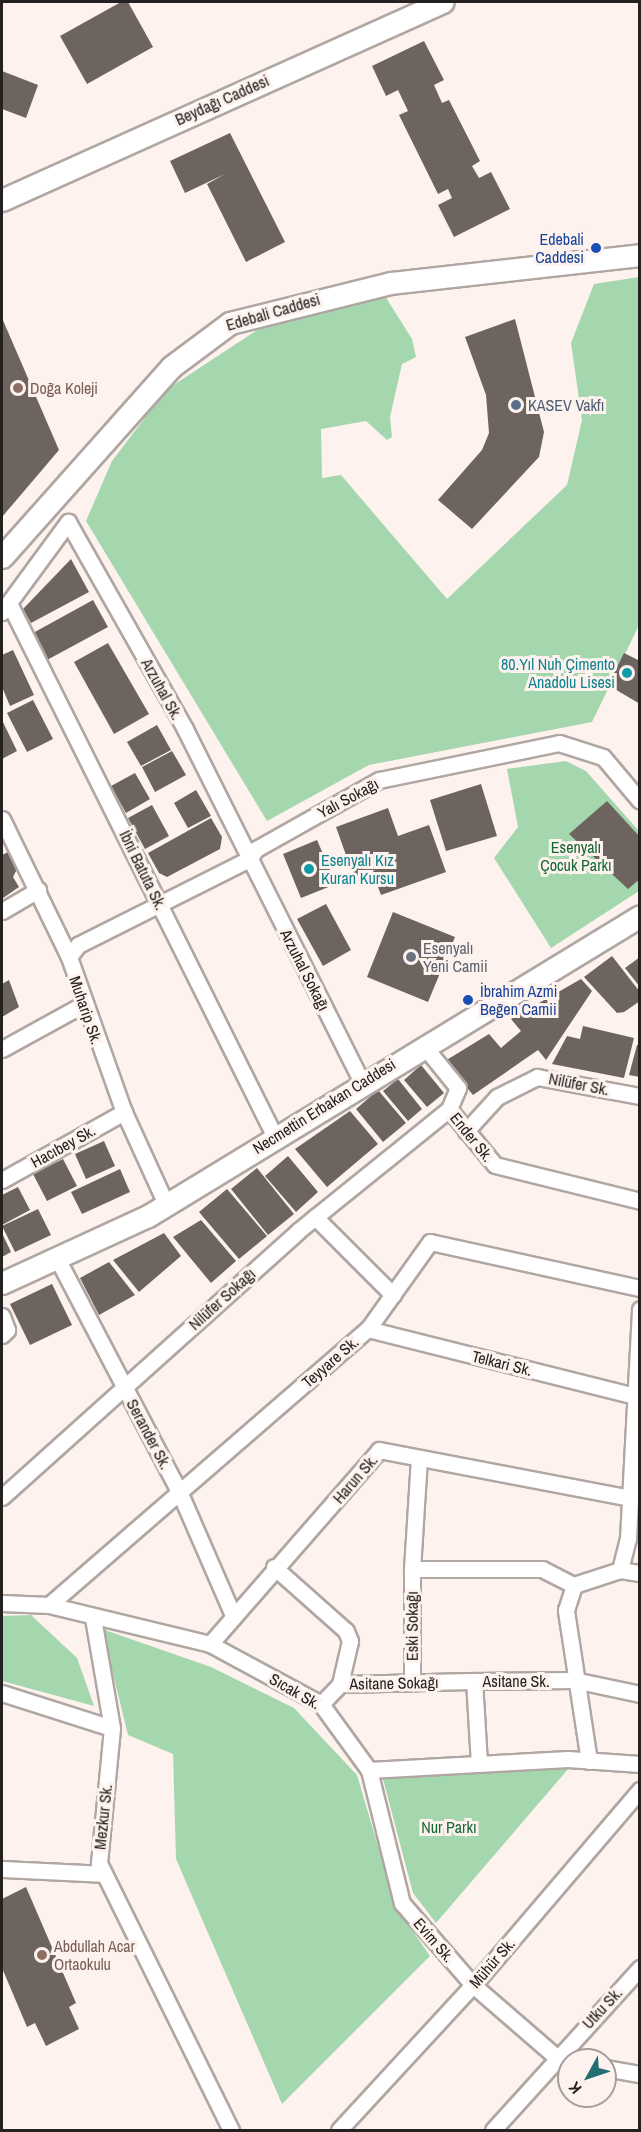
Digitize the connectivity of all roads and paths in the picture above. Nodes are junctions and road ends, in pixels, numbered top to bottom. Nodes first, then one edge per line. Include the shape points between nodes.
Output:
1 (443, 2) edge
2 (2, 200) edge
3 (639, 255) edge
4 (2, 557) edge
5 (5, 608) edge
6 (639, 801) edge
7 (2, 819) edge
8 (249, 859) junction
9 (38, 890) junction
10 (160, 904) junction
11 (2, 911) edge
12 (639, 916) edge
13 (69, 957) junction
14 (82, 1005) junction
15 (424, 1046) junction
16 (2, 1048) edge
17 (361, 1081) junction
18 (639, 1096) edge
19 (449, 1109) junction
20 (124, 1113) junction
21 (466, 1131) junction
22 (275, 1137) junction
23 (2, 1180) edge
24 (639, 1202) edge
25 (166, 1204) junction
26 (315, 1217) junction
27 (57, 1258) junction
28 (2, 1283) edge
29 (639, 1288) edge
30 (393, 1295) junction
31 (639, 1309) edge
32 (2, 1316) edge
33 (368, 1329) junction
34 (2, 1335) edge
35 (124, 1388) junction
36 (636, 1396) junction
37 (419, 1458) junction
38 (179, 1491) junction
39 (2, 1497) edge
40 (630, 1498) junction
41 (274, 1567) junction
42 (412, 1569) junction
43 (620, 1570) junction
44 (639, 1573) edge
45 (574, 1585) junction
46 (2, 1603) edge
47 (49, 1605) junction
48 (233, 1615) junction
49 (93, 1618) junction
50 (210, 1644) junction
51 (574, 1680) junction
52 (474, 1681) junction
53 (412, 1683) junction
54 (340, 1684) junction
55 (2, 1693) edge
56 (639, 1694) edge
57 (321, 1704) junction
58 (112, 1728) junction
59 (589, 1761) junction
60 (479, 1764) junction
61 (639, 1764) edge
62 (369, 1770) junction
63 (639, 1790) edge
64 (2, 1869) edge
65 (104, 1874) junction
66 (639, 1968) edge
67 (473, 1985) junction
68 (572, 2048) edge
69 (557, 2052) edge
70 (557, 2065) edge
71 (617, 2070) edge
72 (639, 2074) edge
73 (231, 2130) edge
74 (339, 2130) edge
75 (493, 2130) edge

1 - 2 street, Beydağı Caddesi
3 - 4 street, Edebali Caddesi via 391,283 230,323 171,367
5 - 8 street, Arzuhal Sk. via 68,522 185,729
5 - 10 street, İbni Batuta Sk.
6 - 8 street, Yalı Sokağı via 603,757 559,742 379,780 256,849
7 - 9 street, Muharip Sk.
8 - 10 street, Yalı Sokağı
8 - 17 street, Arzuhal Sokağı
9 - 11 street
9 - 13 street, Muharip Sk.
10 - 13 street, Yalı Sokağı via 78,945
10 - 22 street, İbni Batuta Sk.
12 - 15 street, Necmettin Erbakan Caddesi
13 - 14 street, Muharip Sk.
14 - 16 street
14 - 20 street, Muharip Sk.
15 - 17 street, Necmettin Erbakan Caddesi
15 - 19 street, Ender Sk. via 458,1088
17 - 22 street, Necmettin Erbakan Caddesi
18 - 21 street, Nilüfer Sk. via 537,1077 497,1097
19 - 21 street, Ender Sk.
19 - 26 street, Nilüfer Sokağı
20 - 23 street, Hacıbey Sk.
20 - 25 street, Muharip Sk.
21 - 24 street, Ender Sk. via 495,1165
22 - 25 street, Necmettin Erbakan Caddesi
25 - 27 street, Necmettin Erbakan Caddesi
26 - 30 street
26 - 35 street, Nilüfer Sokağı
27 - 28 street, Necmettin Erbakan Caddesi
27 - 35 street, Serander Sk.
29 - 30 street, Teyyare Sk. via 430,1242
30 - 33 street, Teyyare Sk.
31 - 36 street
32 - 34 street via 7,1330
33 - 36 street, Telkari Sk.
33 - 38 street, Teyyare Sk.
35 - 38 street, Serander Sk.
35 - 39 street, Nilüfer Sokağı
36 - 40 street
37 - 40 street, Harun Sk.
37 - 41 street, Harun Sk. via 379,1450
37 - 42 street, Eski Sokağı
38 - 47 street, Teyyare Sk.
38 - 48 street, Serander Sk.
40 - 43 street
41 - 48 street, Harun Sk.
41 - 54 street via 346,1631 350,1641
42 - 45 street via 542,1569
42 - 53 street, Eski Sokağı
43 - 44 street
43 - 45 street
45 - 51 street via 566,1610
46 - 47 street, Sıcak Sk.
47 - 49 street, Sıcak Sk.
48 - 50 street, Harun Sk.
49 - 50 street, Sıcak Sk.
49 - 58 street, Mezkur Sk.
50 - 57 street, Sıcak Sk.
51 - 52 street, Asitane Sk.
51 - 56 street, Asitane Sk.
51 - 59 street
52 - 53 street, Asitane Sokağı
52 - 60 street, Asitane Sk.
53 - 54 street, Asitane Sokağı
54 - 57 street, Asitane Sokağı
55 - 58 street
57 - 62 street, Sıcak Sk.
58 - 65 street, Mezkur Sk. via 99,1863
59 - 60 street
59 - 61 street
60 - 62 street
62 - 67 street, Evim Sk. via 402,1903
63 - 67 street, Mühür Sk.
64 - 65 street
65 - 73 street, Mezkur Sk.
66 - 68 street, Utku Sk.
67 - 69 street, Evim Sk.
67 - 74 street, Mühür Sk.
70 - 75 street, Utku Sk.
71 - 72 street

